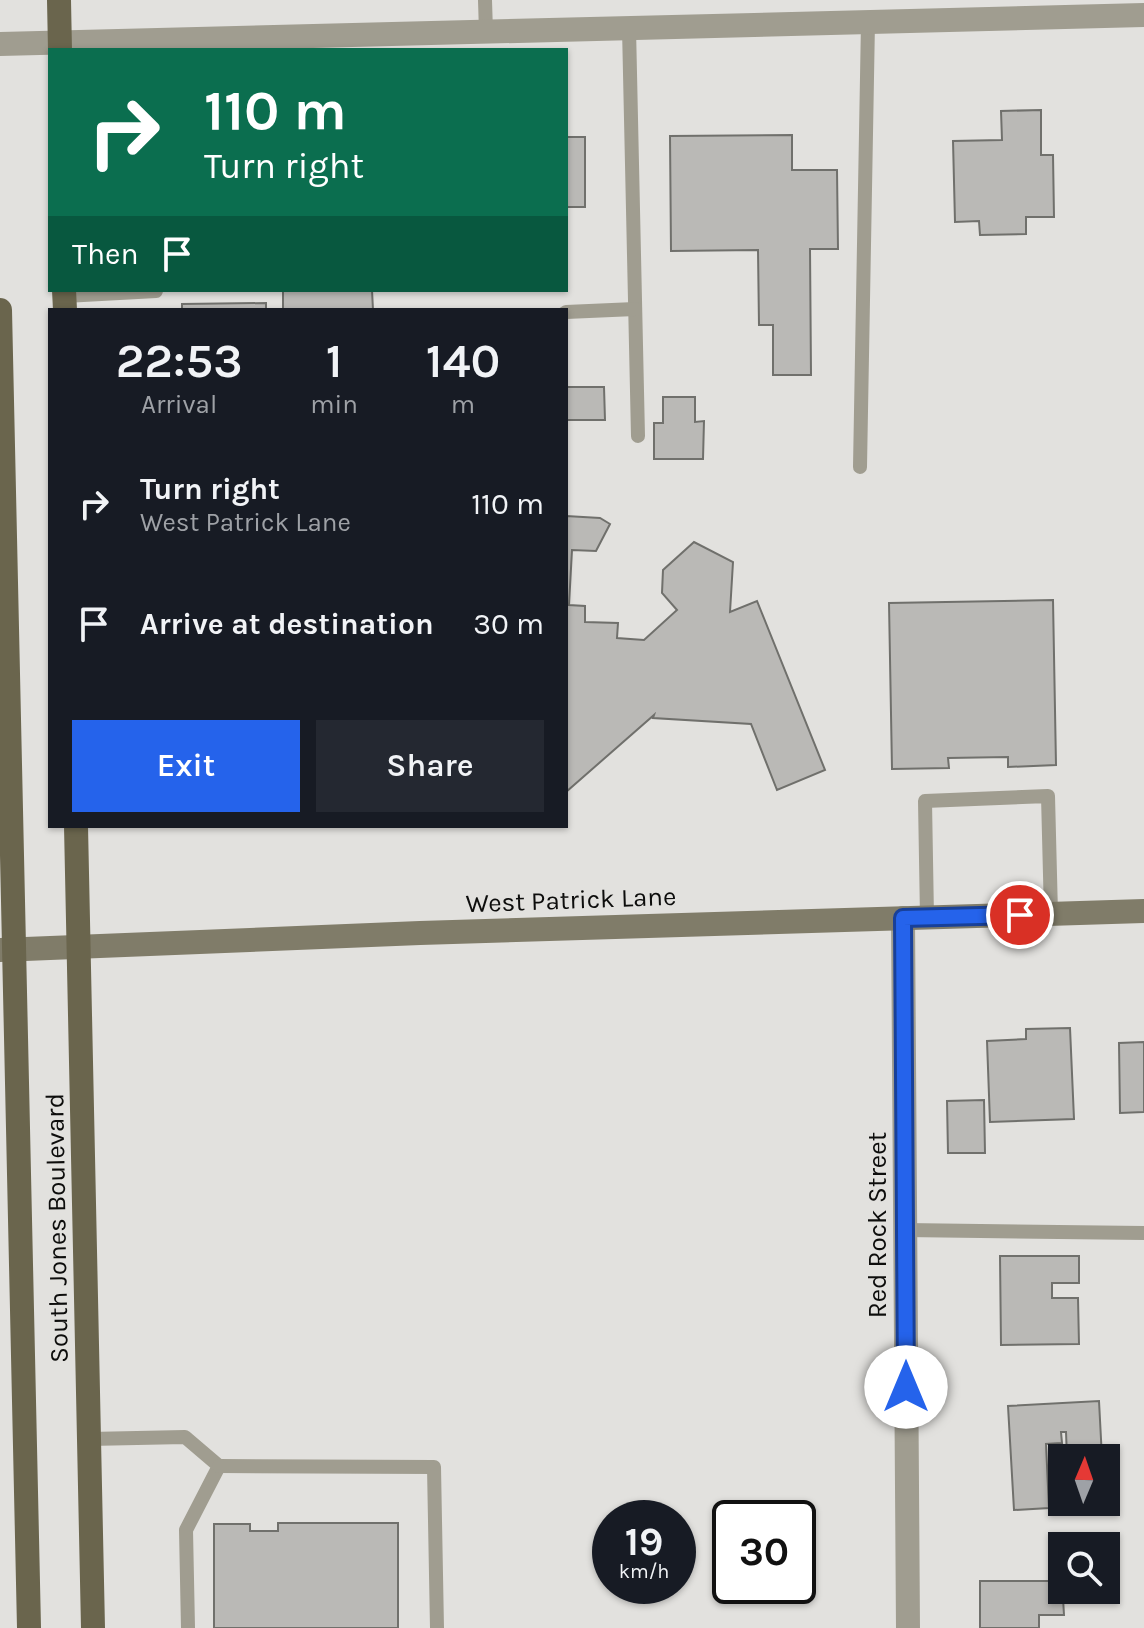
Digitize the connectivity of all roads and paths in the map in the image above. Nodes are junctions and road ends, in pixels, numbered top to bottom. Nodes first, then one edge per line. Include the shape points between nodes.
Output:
1 (59, 0) edge
2 (485, 0) edge
3 (881, 14) edge
4 (1144, 15) edge
5 (629, 28) junction
6 (486, 32) junction
7 (394, 42) edge
8 (0, 44) edge
9 (60, 46) edge
10 (145, 292) edge
11 (65, 299) edge
12 (635, 309) junction
13 (0, 310) edge
14 (568, 312) edge
15 (638, 436) dead end
16 (860, 467) dead end
17 (76, 828) edge
18 (1144, 911) edge
19 (1051, 914) junction
20 (915, 917) junction
21 (79, 947) junction
22 (7, 950) edge
23 (905, 1230) junction
24 (1144, 1233) edge
25 (89, 1439) junction
26 (219, 1466) junction
27 (29, 1628) edge
28 (93, 1628) edge
29 (188, 1628) edge
30 (437, 1628) edge
31 (908, 1628) edge

1 - 9 main road
2 - 6 lane
3 - 4 street
3 - 5 street
3 - 16 lane
5 - 6 street
5 - 12 lane
6 - 7 street
7 - 9 street
8 - 9 street
10 - 11 lane
12 - 14 lane
12 - 15 lane
13 - 22 main road, South Jones Boulevard
17 - 21 main road, South Jones Boulevard
18 - 19 street, West Patrick Lane
19 - 20 street, West Patrick Lane
19 - 20 lane via 1048,796 925,801
20 - 21 street, West Patrick Lane
20 - 23 street, Red Rock Street
21 - 22 street, West Patrick Lane
21 - 25 main road, South Jones Boulevard
22 - 27 main road, South Jones Boulevard
23 - 24 lane
23 - 31 street, Red Rock Street
25 - 26 lane via 185,1437
25 - 28 main road, South Jones Boulevard
26 - 29 lane via 186,1530
26 - 30 lane via 434,1467

